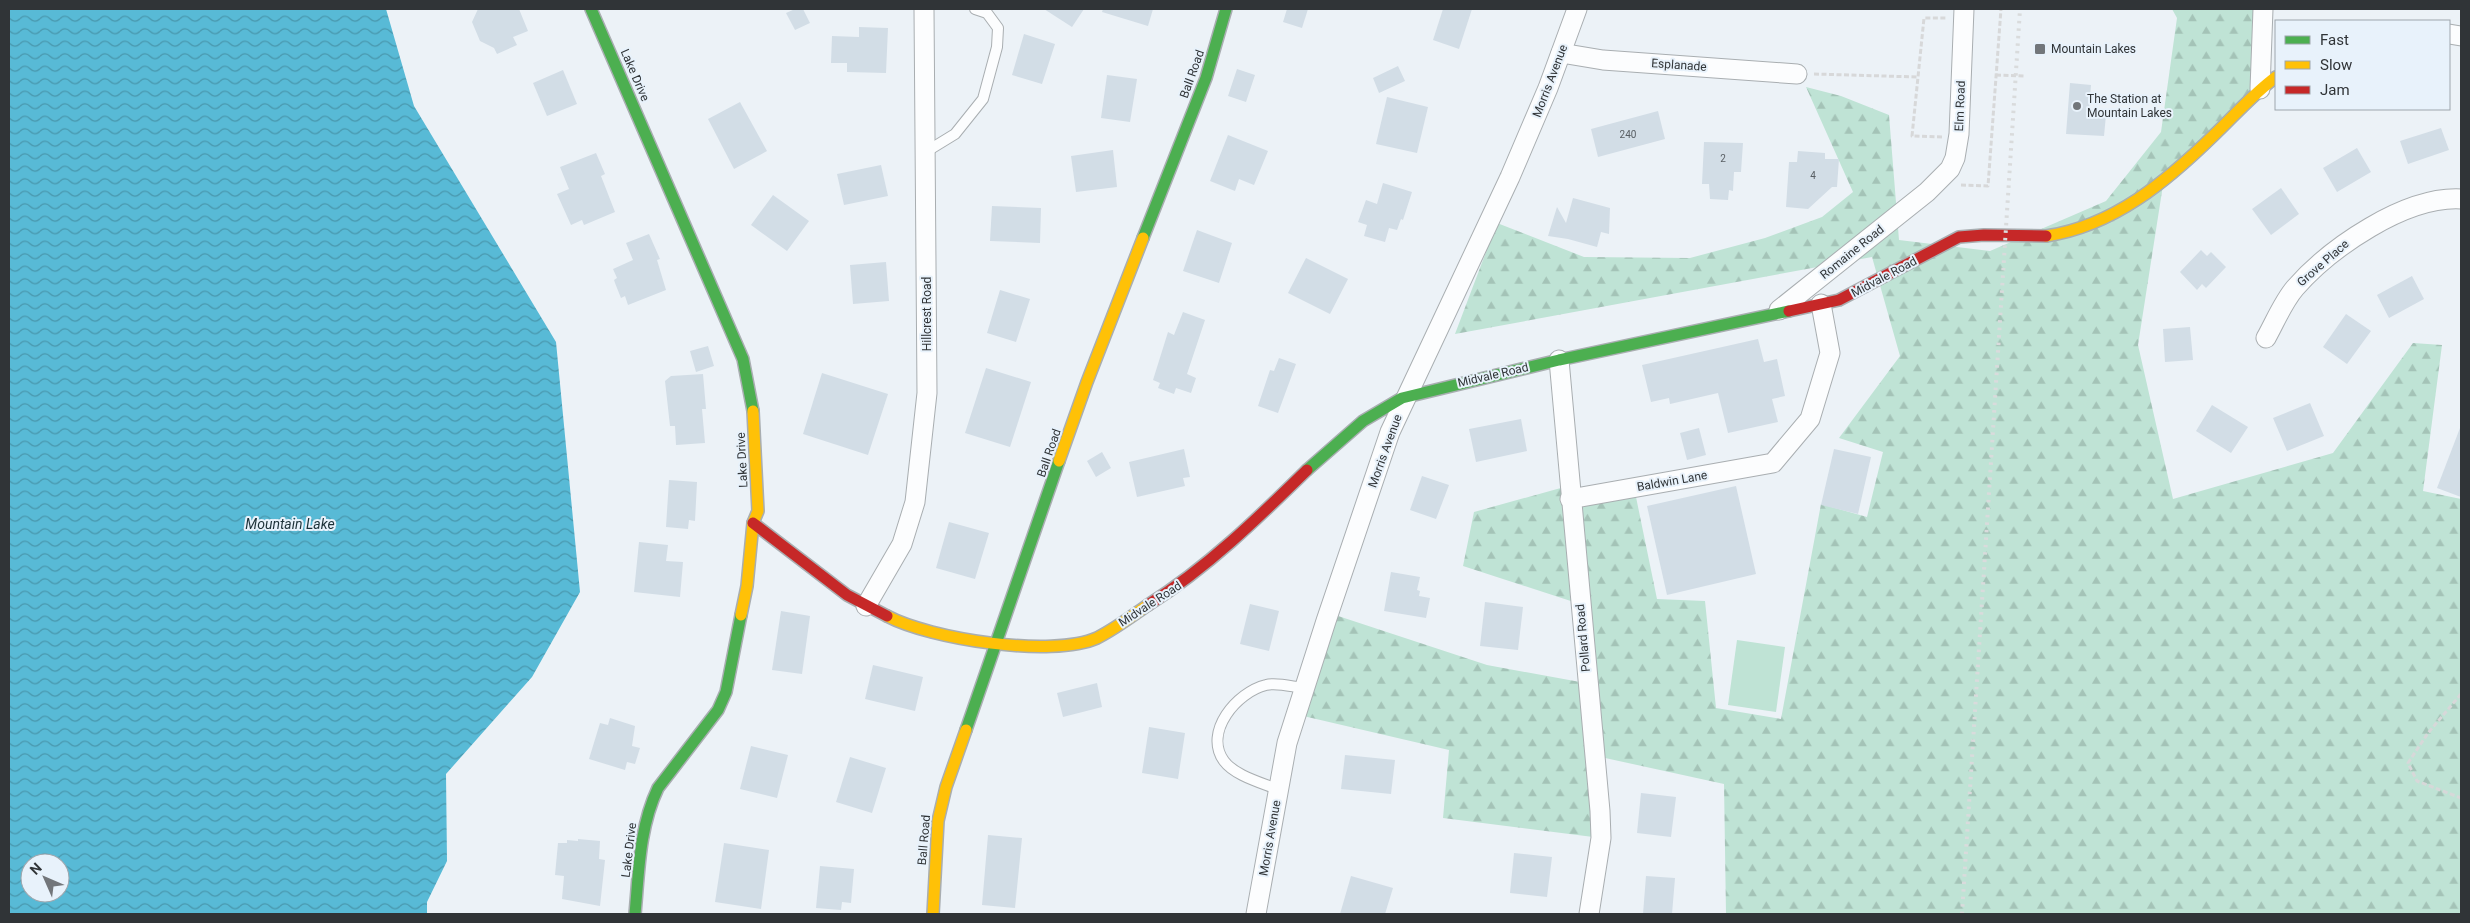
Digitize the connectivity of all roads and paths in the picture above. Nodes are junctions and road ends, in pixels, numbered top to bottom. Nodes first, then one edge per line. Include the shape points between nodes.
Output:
1 (592, 9) edge
2 (924, 9) edge
3 (975, 9) edge
4 (1226, 9) edge
5 (1576, 9) edge
6 (1964, 9) edge
7 (2001, 9) edge
8 (2264, 9) edge
9 (1946, 18) dead end
10 (1561, 53) junction
11 (1797, 74) joint
12 (1996, 75) junction
13 (2024, 76) dead end
14 (1918, 77) junction
15 (2275, 78) edge
16 (2260, 89) junction
17 (1942, 137) dead end
18 (924, 153) junction
19 (1968, 185) dead end
20 (1927, 192) joint
21 (2461, 199) edge
22 (1821, 304) junction
23 (1778, 312) junction
24 (2266, 338) dead end
25 (1559, 360) junction
26 (1407, 397) junction
27 (1570, 499) junction
28 (753, 523) junction
29 (866, 606) junction
30 (997, 643) junction
31 (1304, 688) junction
32 (2461, 694) edge
33 (1279, 790) junction
34 (2461, 798) edge
35 (635, 914) edge
36 (933, 914) edge
37 (1256, 914) edge
38 (1589, 914) edge

1 - 28 street, Lake Drive via 749,381 758,511
2 - 18 street, Hillcrest Road
3 - 18 lane via 987,13 998,28 997,47 983,99 955,134
4 - 30 street, Ball Road via 1206,78 1087,382
5 - 10 street, Morris Avenue
6 - 20 street, Elm Road via 1960,134 1950,169
7 - 12 path
8 - 16 street
9 - 14 path via 1924,18
10 - 11 street, Esplanade via 1602,60
10 - 26 street, Morris Avenue via 1510,177
11 - 14 path
12 - 13 path
12 - 19 path via 1988,186
14 - 17 path via 1912,136
15 - 16 street, Midvale Road
16 - 22 street, Midvale Road via 2160,184 2134,203 2106,217 2056,234 1974,234 1959,237 1868,287
18 - 29 street, Hillcrest Road via 927,393 914,502 902,544
20 - 23 street, Romaine Road
21 - 24 street, Grove Place via 2436,201 2411,209 2372,226 2339,246 2293,290
22 - 23 street, Midvale Road
22 - 27 street, Baldwin Lane via 1830,353 1810,419 1774,463
23 - 25 street, Midvale Road
25 - 26 street, Midvale Road
25 - 27 street, Pollard Road
26 - 30 street, Midvale Road via 1364,421 1309,468 1241,535 1177,588 1096,638 1044,646
26 - 31 street, Morris Avenue via 1390,432
27 - 38 street, Pollard Road via 1600,811 1600,838
28 - 29 street, Midvale Road
28 - 35 street, Lake Drive via 747,586 726,692 718,710 651,800
29 - 30 street, Midvale Road via 926,632
30 - 36 street, Ball Road via 938,820
31 - 33 street, Morris Avenue via 1287,743
31 - 33 lane via 1268,684 1258,688 1232,706 1221,722 1219,746 1224,761 1237,771
32 - 34 path via 2408,763 2417,781
33 - 37 street, Morris Avenue

